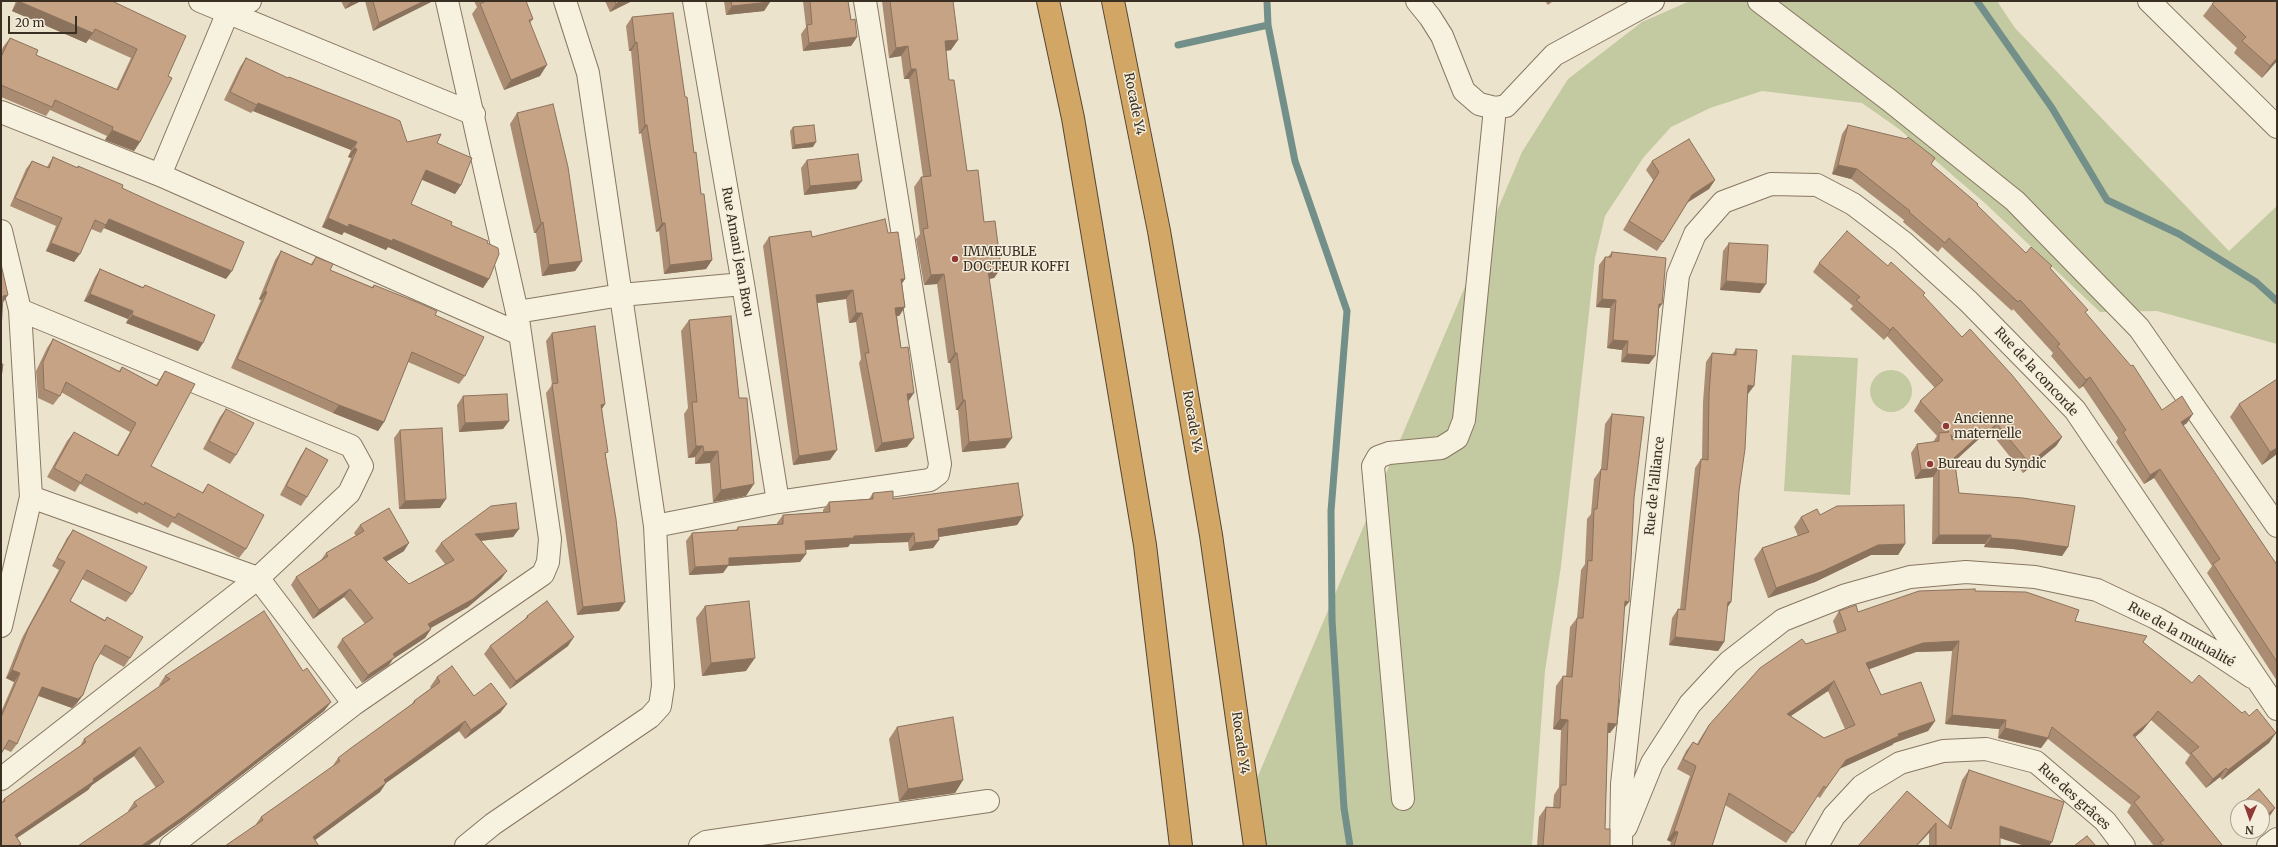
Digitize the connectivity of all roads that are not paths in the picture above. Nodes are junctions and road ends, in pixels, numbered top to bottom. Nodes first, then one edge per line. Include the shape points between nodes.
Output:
1 (200, 1) edge
2 (250, 1) edge
3 (447, 1) edge
4 (564, 1) edge
5 (694, 1) edge
6 (865, 1) edge
7 (1048, 1) edge
8 (1114, 1) edge
9 (1416, 1) edge
10 (1653, 1) edge
11 (1759, 1) edge
12 (2150, 1) edge
13 (228, 12) junction
14 (1495, 108) junction
15 (1, 112) edge
16 (474, 114) junction
17 (2277, 127) edge
18 (160, 176) junction
19 (1771, 184) joint
20 (1, 231) edge
21 (743, 284) junction
22 (621, 295) junction
23 (20, 310) junction
24 (518, 312) junction
25 (520, 334) junction
26 (32, 497) junction
27 (778, 502) junction
28 (655, 526) junction
29 (2277, 526) edge
30 (258, 578) junction
31 (1, 626) edge
32 (2261, 683) junction
33 (354, 704) junction
34 (2277, 709) edge
35 (1, 779) edge
36 (1403, 799) dead end
37 (988, 801) dead end
38 (2277, 839) edge
39 (1622, 841) edge
40 (171, 846) edge
41 (466, 846) edge
42 (700, 846) edge
43 (1181, 846) edge
44 (1255, 846) edge
45 (1817, 846) edge
46 (2124, 846) edge
47 (2268, 846) edge

1 - 13 street
2 - 13 street
3 - 16 street
4 - 22 street via 588,73
5 - 21 street, Rue Amani Jean Brou
6 - 27 street via 940,464 938,474 930,480
7 - 43 highway via 1074,125 1145,545
8 - 44 highway, Rocade Y4 via 1159,231 1211,536
9 - 14 street via 1442,36 1464,91 1479,104
10 - 14 street via 1554,55 1506,106
11 - 29 street via 2015,201 2140,328
12 - 17 street
13 - 16 street
13 - 18 street
14 - 36 street via 1464,420 1457,438 1441,448 1389,453 1378,457 1374,466
15 - 18 street
16 - 24 street
18 - 25 street
19 - 32 street, Rue de la concorde via 1817,185 1853,204 1903,242 1968,301 2074,410
19 - 39 street, Rue de l'alliance via 1724,202 1695,234 1678,275 1622,784
20 - 23 street
21 - 22 street
21 - 27 street, Rue Amani Jean Brou
22 - 24 street
22 - 28 street
23 - 26 street
23 - 30 street via 351,446 362,466 349,493
24 - 25 street
25 - 33 street via 550,539 548,562 543,574
26 - 30 street
26 - 31 street
27 - 28 street
28 - 41 street via 663,686 660,706 650,717 493,824
30 - 33 street
30 - 35 street
32 - 34 street, Rue de la concorde
32 - 39 street, Rue de la mutualité via 2210,649 2156,618 2097,590 2035,577 1966,572 1910,577 1846,594 1783,620 1729,662 1690,704 1652,763
33 - 40 street
37 - 42 street via 706,842
38 - 47 street
45 - 46 street, Rue des grâces via 1834,816 1862,786 1900,763 1943,751 1986,749 2036,762 2105,821

